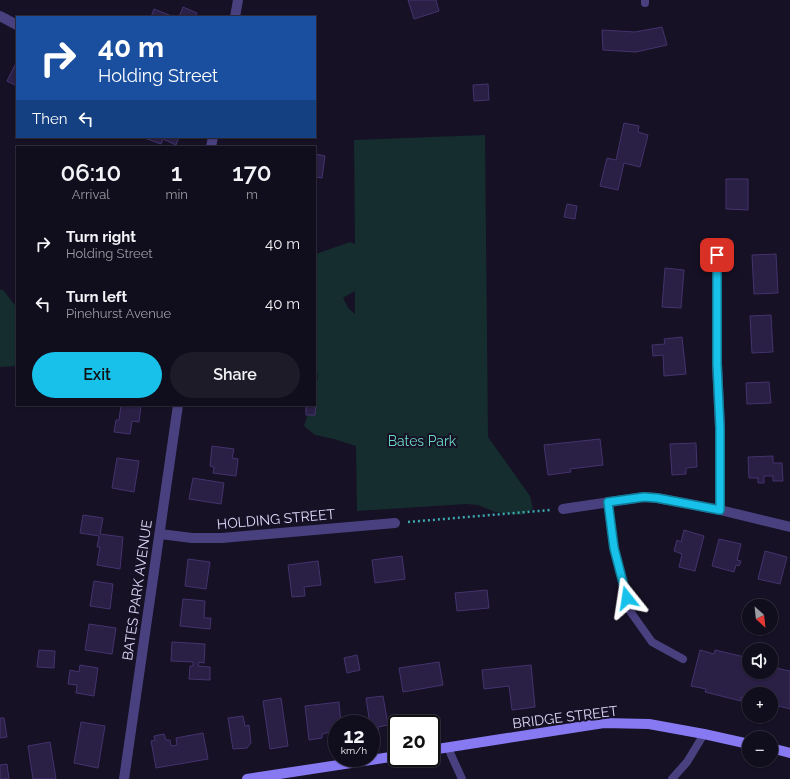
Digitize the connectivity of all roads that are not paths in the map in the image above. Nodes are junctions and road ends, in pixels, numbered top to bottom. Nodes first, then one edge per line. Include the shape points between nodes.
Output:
1 (238, 0) edge
2 (0, 16) edge
3 (235, 16) edge
4 (16, 24) edge
5 (717, 255) dead end
6 (178, 406) edge
7 (608, 502) junction
8 (563, 509) road end
9 (720, 510) junction
10 (395, 523) road end
11 (790, 527) edge
12 (160, 534) junction
13 (684, 658) dead end
14 (704, 734) junction
15 (742, 742) edge
16 (448, 748) junction
17 (440, 749) edge
18 (778, 750) edge
19 (790, 753) edge
20 (388, 757) edge
21 (124, 779) edge
22 (247, 779) edge
23 (462, 779) edge
24 (672, 779) edge

1 - 3 street
2 - 4 street
5 - 9 street
6 - 12 street, BATES PARK AVENUE
7 - 8 street
7 - 9 street via 644,497
7 - 13 lane via 614,548 630,611 652,642
9 - 11 street
10 - 12 street, HOLDING STREET via 222,538
12 - 21 street, BATES PARK AVENUE
14 - 15 main road, BRIDGE STREET
14 - 16 main road, BRIDGE STREET via 649,724 604,723
14 - 24 lane via 687,762
16 - 17 main road, BRIDGE STREET
16 - 23 lane
18 - 19 main road
20 - 22 main road

